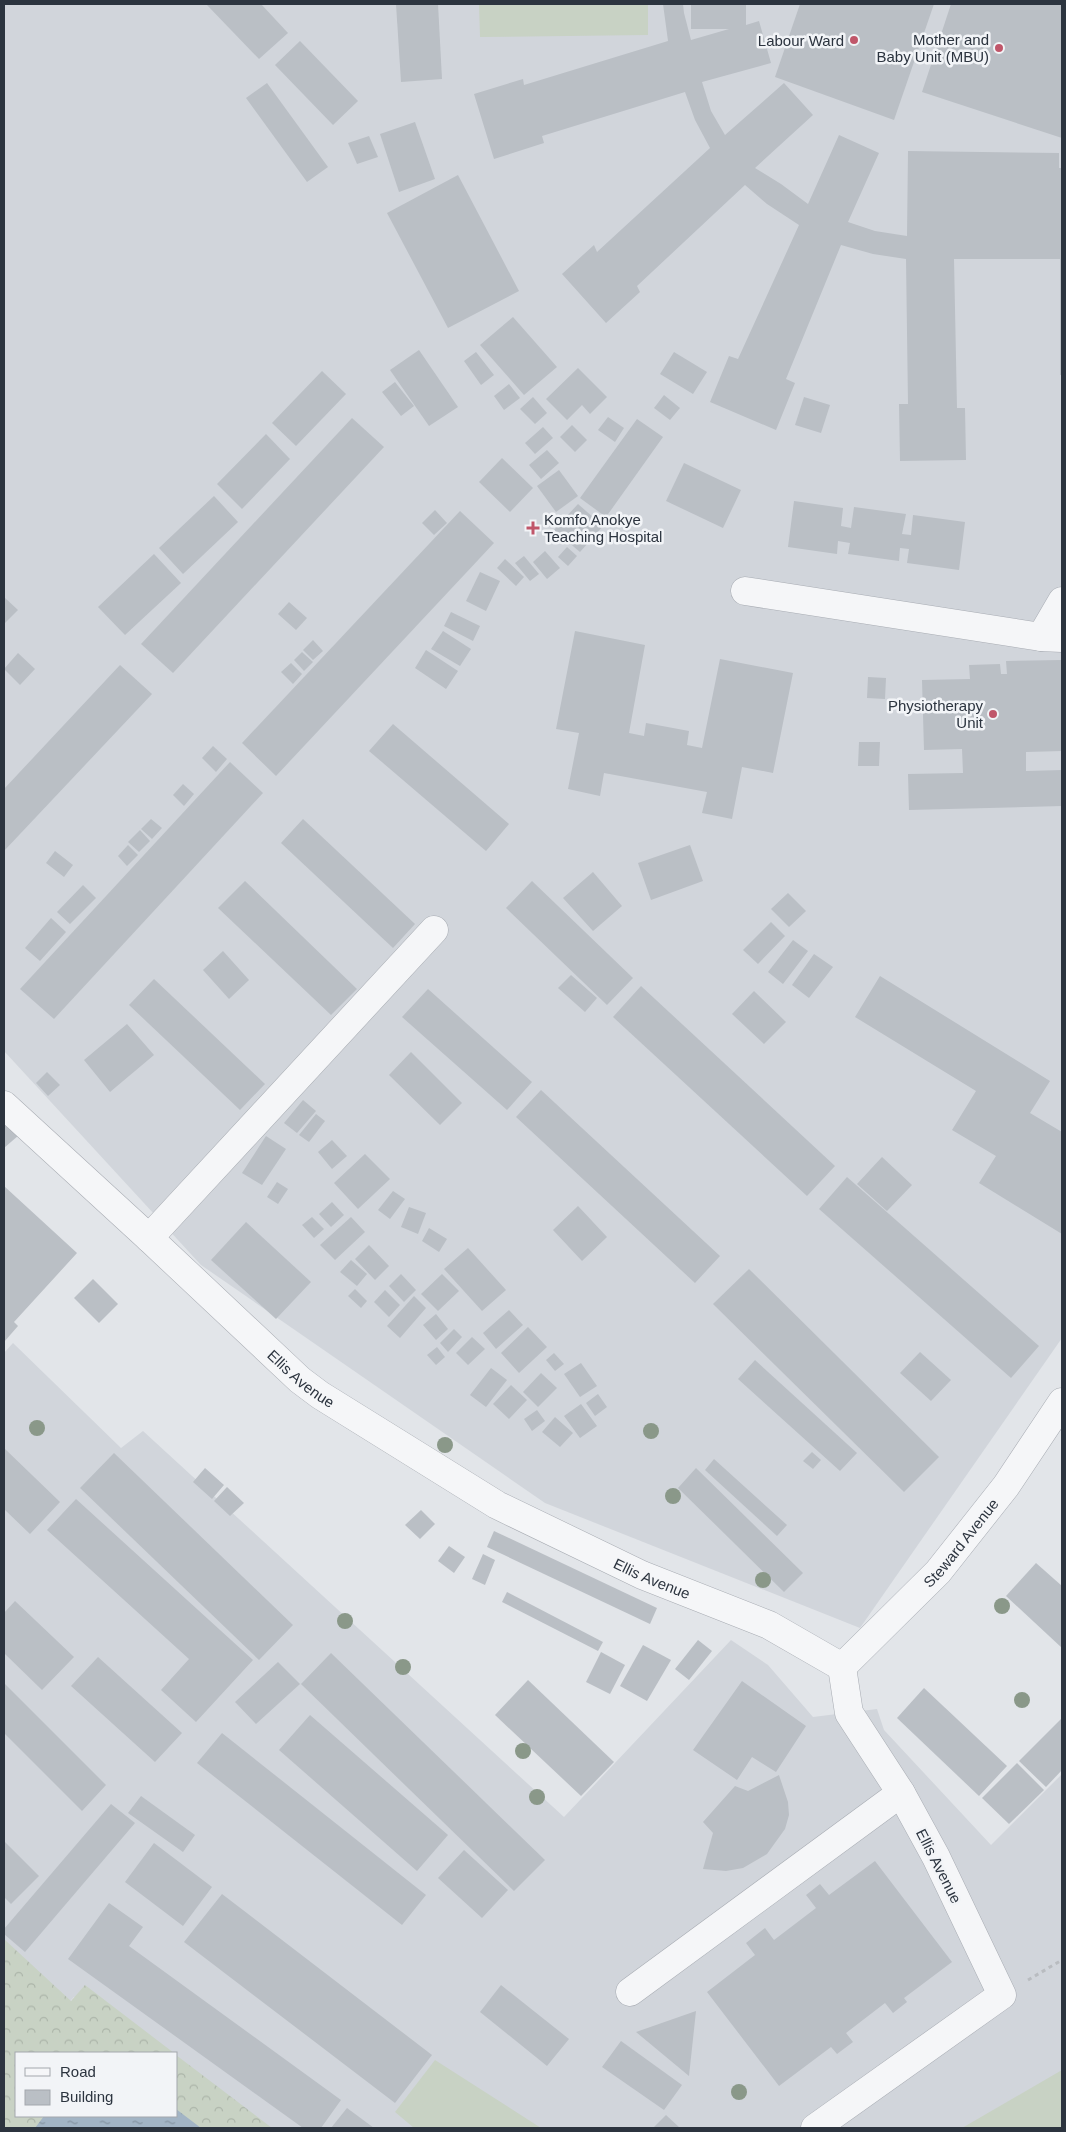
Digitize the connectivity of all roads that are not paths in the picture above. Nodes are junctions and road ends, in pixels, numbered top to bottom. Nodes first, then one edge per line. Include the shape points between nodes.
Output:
1 (745, 591) dead end
2 (1062, 601) edge
3 (1051, 637) edge
4 (434, 930) dead end
5 (4, 1105) edge
6 (150, 1238) junction
7 (1062, 1402) edge
8 (842, 1667) junction
9 (901, 1793) junction
10 (630, 1992) dead end
11 (814, 2128) edge

1 - 3 street
2 - 3 street
4 - 6 street
5 - 6 street, Ellis Avenue
6 - 8 street, Ellis Avenue via 300,1380 472,1489 498,1505 642,1575 769,1625
7 - 8 street, Steward Avenue via 1006,1486 938,1572
8 - 9 street, Ellis Avenue via 849,1713
9 - 10 street
9 - 11 street, Ellis Avenue via 936,1857 1002,1995

